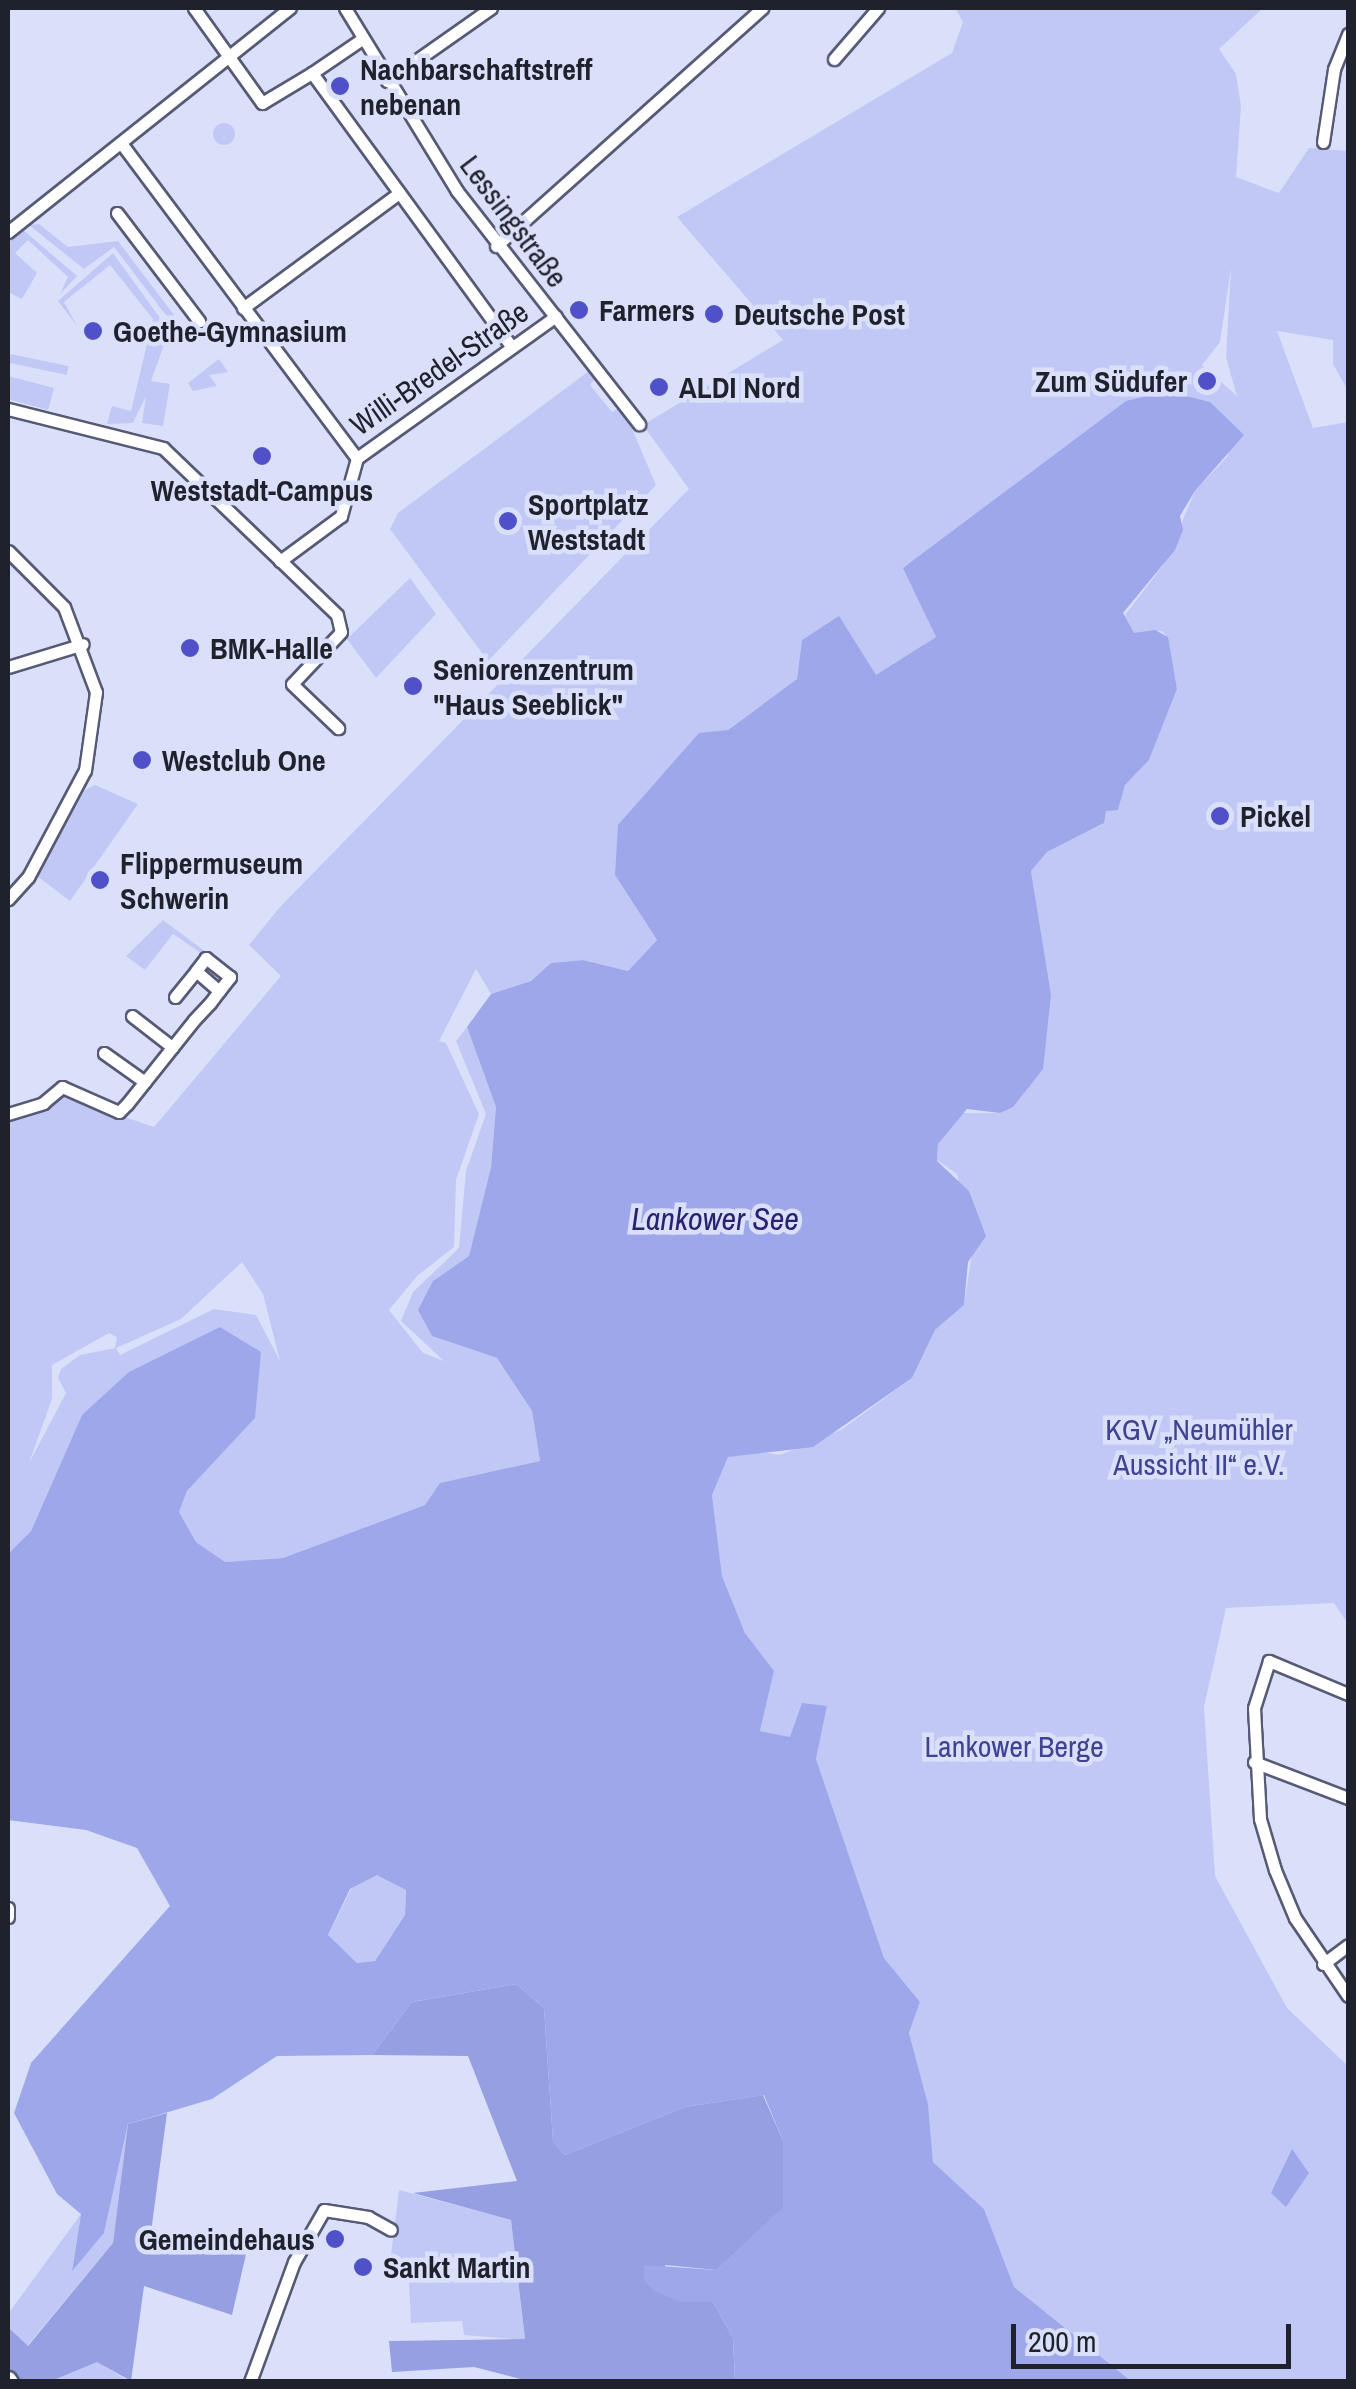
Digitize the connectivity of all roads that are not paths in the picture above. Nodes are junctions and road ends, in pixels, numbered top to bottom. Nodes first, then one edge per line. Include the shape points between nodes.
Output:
1 (194, 8) edge
2 (290, 8) edge
3 (345, 8) edge
4 (492, 8) edge
5 (762, 8) edge
6 (878, 8) edge
7 (1348, 34) edge
8 (362, 39) junction
9 (230, 58) junction
10 (834, 60) dead end
11 (312, 74) junction
12 (387, 81) junction
13 (1323, 142) dead end
14 (122, 144) junction
15 (399, 193) junction
16 (117, 214) dead end
17 (8, 228) edge
18 (496, 246) junction
19 (244, 308) junction
20 (556, 316) junction
21 (199, 322) dead end
22 (512, 348) junction
23 (8, 409) edge
24 (639, 424) dead end
25 (357, 458) junction
26 (8, 551) edge
27 (280, 561) junction
28 (83, 644) junction
29 (8, 667) edge
30 (338, 728) dead end
31 (8, 900) edge
32 (175, 996) dead end
33 (132, 1016) dead end
34 (172, 1047) junction
35 (104, 1054) dead end
36 (145, 1082) junction
37 (8, 1114) edge
38 (1348, 1694) edge
39 (1254, 1762) junction
40 (1348, 1798) edge
41 (8, 1908) edge
42 (8, 1916) edge
43 (1348, 1945) edge
44 (1323, 1964) junction
45 (1348, 1996) edge
46 (391, 2230) dead end
47 (250, 2382) edge

1 - 9 street
2 - 9 street
3 - 8 street, Lessingstraße
4 - 12 street
5 - 18 street
6 - 10 street
7 - 13 street via 1334,68
8 - 11 street
8 - 12 street, Lessingstraße
9 - 11 street via 262,103
9 - 14 street
11 - 15 street
12 - 18 street, Lessingstraße
14 - 17 street
14 - 19 street, Willi-Bredel-Straße
15 - 19 street
15 - 22 street
16 - 21 street
18 - 20 street, Lessingstraße
19 - 25 street, Willi-Bredel-Straße
20 - 22 street, Willi-Bredel-Straße
20 - 24 street, Lessingstraße
22 - 25 street, Willi-Bredel-Straße
23 - 27 street via 163,448
25 - 27 street via 341,516
26 - 28 street via 64,606
27 - 30 street via 342,623 292,684
28 - 29 street
28 - 31 street via 96,692 90,753 34,867
32 - 34 street via 206,958 230,977
33 - 34 street
34 - 36 street
35 - 36 street
36 - 37 street via 119,1112 62,1087 43,1103
38 - 39 street via 1269,1661 1254,1708
39 - 40 street
39 - 44 street via 1274,1870
41 - 42 street
43 - 44 street
44 - 45 street
46 - 47 street via 368,2217 324,2210 294,2262

